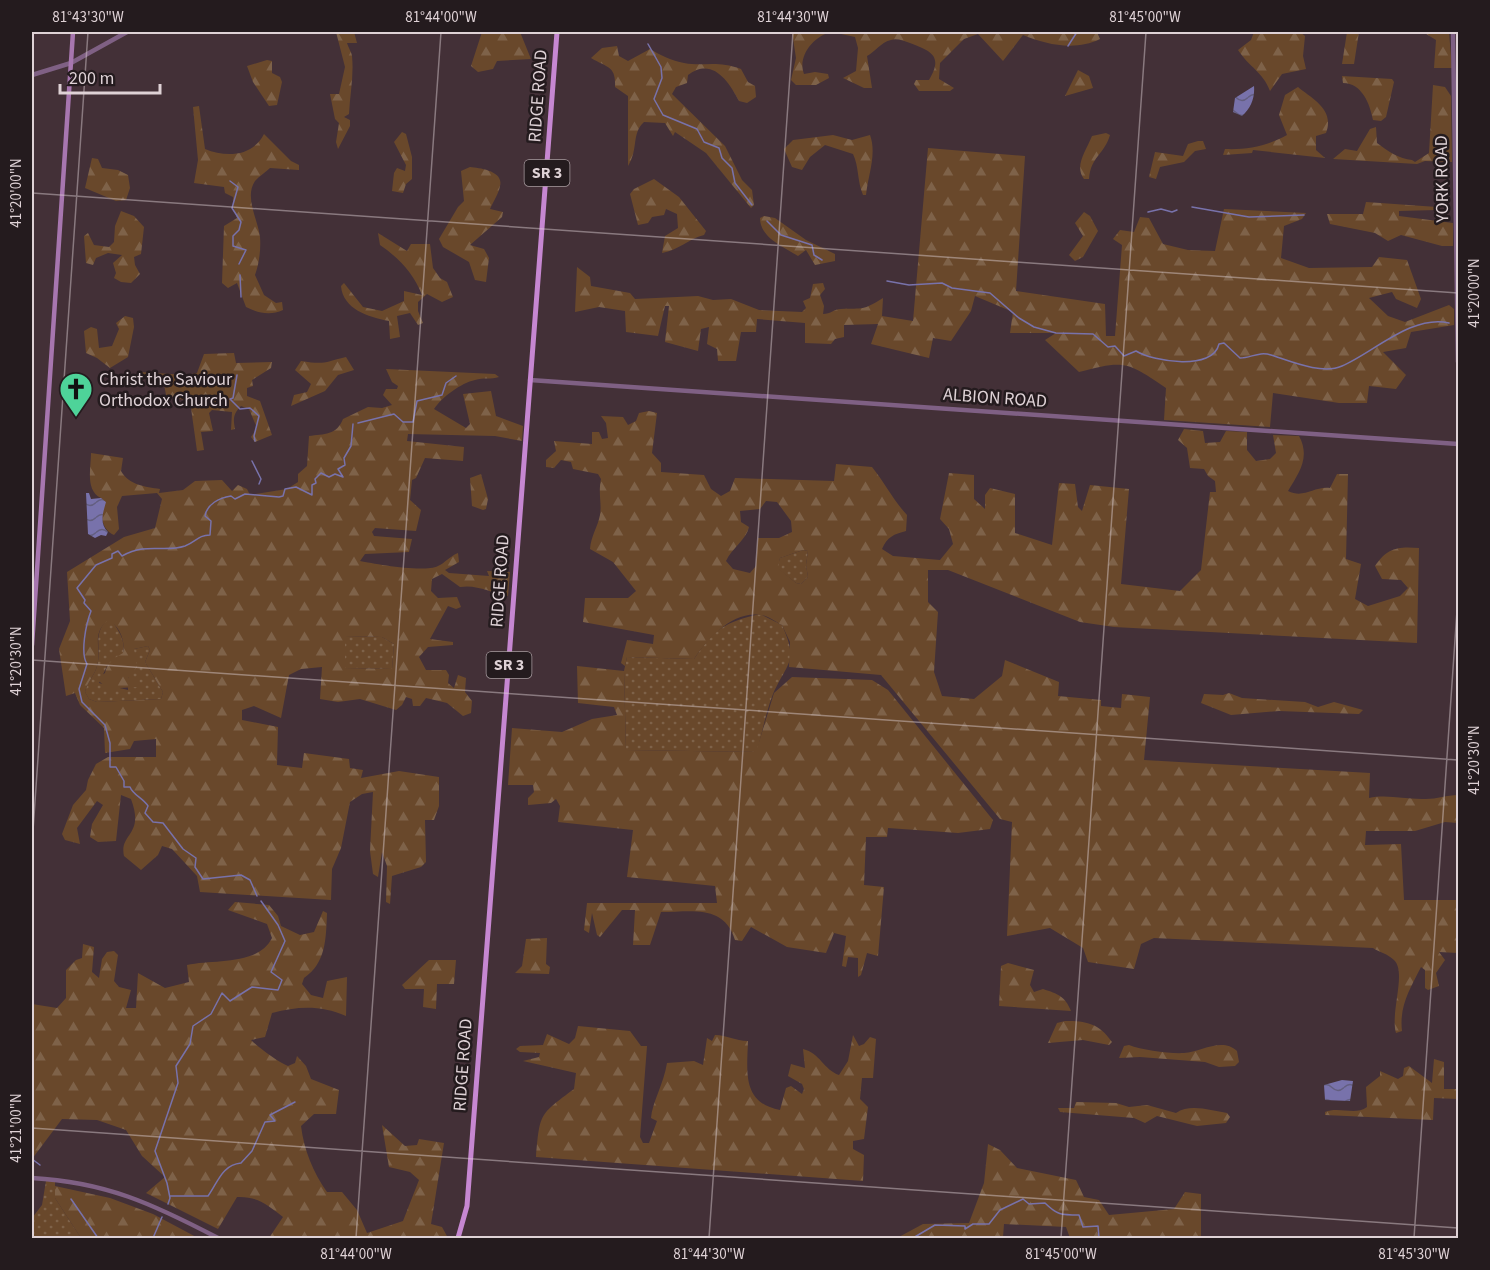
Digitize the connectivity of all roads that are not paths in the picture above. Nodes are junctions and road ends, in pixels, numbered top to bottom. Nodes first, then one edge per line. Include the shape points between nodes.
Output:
1 (73, 32) edge
2 (128, 32) edge
3 (558, 32) edge
4 (1453, 32) edge
5 (71, 63) junction
6 (32, 75) edge
7 (1458, 362) edge
8 (530, 380) junction
9 (1458, 444) edge
10 (32, 645) edge
11 (32, 1178) edge
12 (218, 1239) edge
13 (458, 1239) edge

1 - 5 main road
2 - 5 street
3 - 8 main road, RIDGE ROAD / SR 3
4 - 7 street, YORK ROAD
5 - 6 street
5 - 10 main road
8 - 9 street, ALBION ROAD
8 - 13 main road, RIDGE ROAD / SR 3 via 467,1206
11 - 12 street via 98,1186 158,1206

